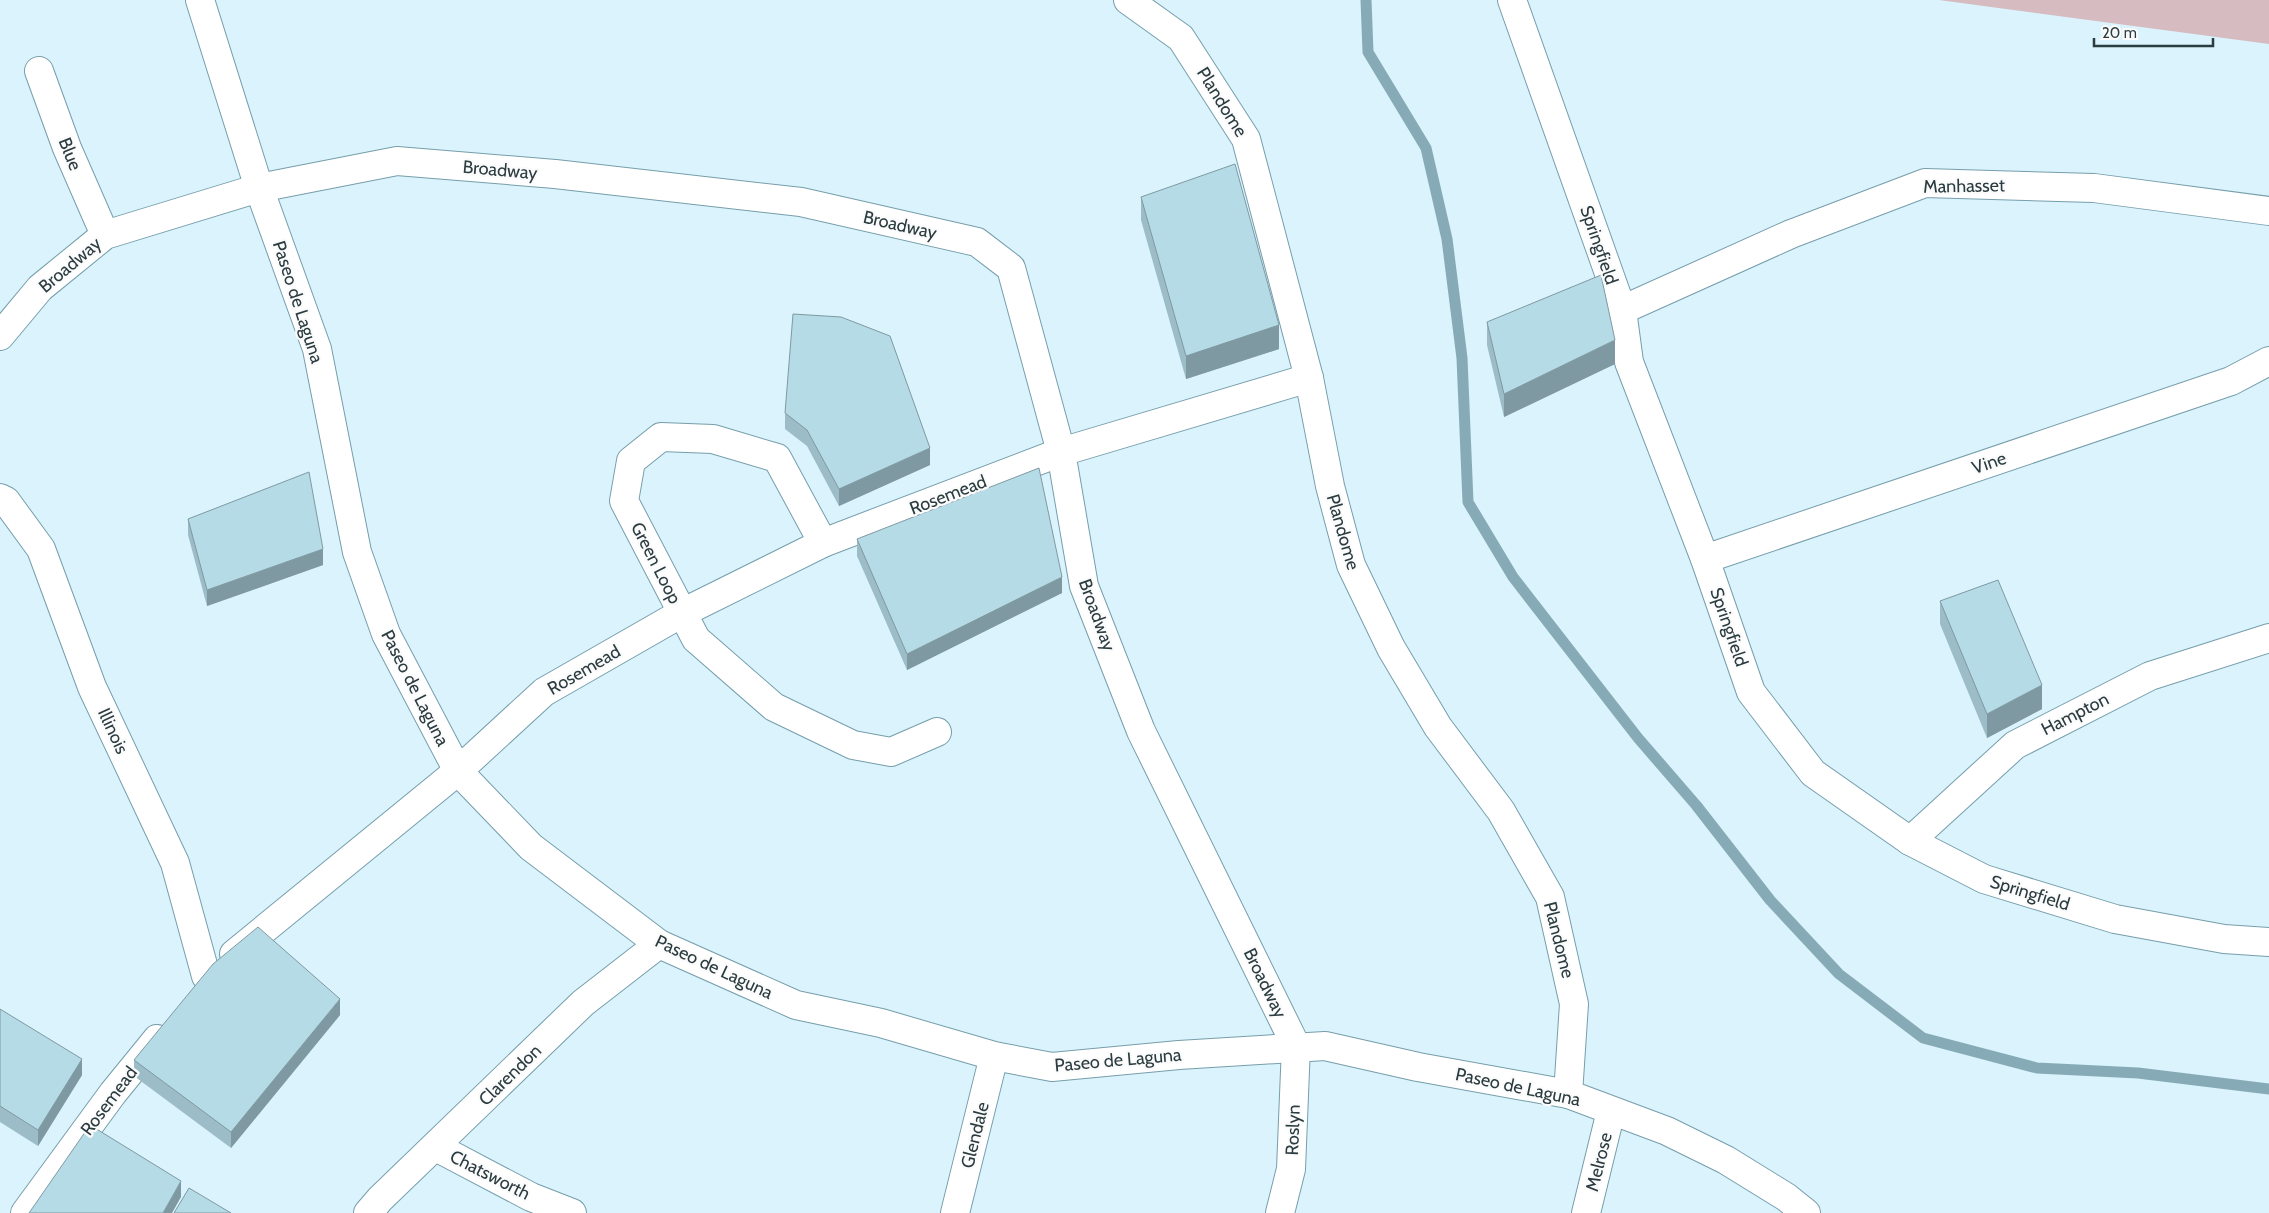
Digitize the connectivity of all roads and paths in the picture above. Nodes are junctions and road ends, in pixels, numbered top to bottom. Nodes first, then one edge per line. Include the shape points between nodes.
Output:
1 (200, 0) edge
2 (1128, 0) edge
3 (1512, 0) edge
4 (38, 71) dead end
5 (259, 188) junction
6 (2269, 211) edge
7 (105, 235) junction
8 (1622, 310) junction
9 (0, 336) edge
10 (2269, 361) edge
11 (1309, 378) junction
12 (1061, 452) junction
13 (0, 498) edge
14 (823, 543) junction
15 (1705, 558) junction
16 (682, 613) junction
17 (2269, 638) edge
18 (937, 732) dead end
19 (458, 771) junction
20 (1910, 841) junction
21 (2269, 942) edge
22 (659, 944) junction
23 (206, 976) junction
24 (188, 999) edge
25 (169, 1023) edge
26 (1296, 1046) junction
27 (994, 1056) junction
28 (1568, 1094) junction
29 (1611, 1111) junction
30 (436, 1147) junction
31 (25, 1213) edge
32 (368, 1213) edge
33 (572, 1213) edge
34 (956, 1213) edge
35 (1280, 1213) edge
36 (1586, 1213) edge
37 (1806, 1213) edge

1 - 5 street, Paseo de Laguna
2 - 11 street, Plandome via 1181,38 1246,139
3 - 8 street, Springfield
4 - 7 street, Blue
5 - 7 street, Broadway
5 - 12 street, Broadway via 397,161 555,174 801,202 977,242 1010,268
5 - 19 street, Paseo de Laguna via 317,349 357,552 386,634
6 - 8 street, Manhasset via 2094,188 1925,183 1791,234
7 - 9 street, Broadway via 40,288
8 - 15 street, Springfield via 1629,362
10 - 15 street, Vine via 2231,381
11 - 12 street, Rosemead
11 - 28 street, Plandome via 1330,486 1350,565 1409,680 1438,727 1501,810 1550,897 1574,1004
12 - 14 street, Rosemead
12 - 26 street, Broadway via 1084,586 1137,722
13 - 23 street, Illinois via 6,501 41,550 92,686 175,863
14 - 16 street, Rosemead
14 - 16 street, Green Loop via 777,458 713,439 661,437 631,461 624,500
15 - 20 street, Springfield via 1751,692 1812,773
16 - 18 street, Green Loop via 696,639 774,706 854,745 891,752
16 - 19 street, Rosemead via 544,692
17 - 20 street, Hampton via 2150,676 2015,745
19 - 22 street, Paseo de Laguna via 531,847
19 - 23 street, Rosemead
20 - 21 street, Springfield via 1984,879 2115,919 2224,939
22 - 27 street, Paseo de Laguna via 796,1005 882,1023
22 - 30 street, Clarendon via 583,1003
23 - 24 street, Rosemead
25 - 31 street, Rosemead
26 - 27 street, Paseo de Laguna via 1052,1067
26 - 28 street, Paseo de Laguna via 1324,1046
26 - 35 street, Roslyn via 1291,1169
27 - 34 street, Glendale
28 - 29 street, Paseo de Laguna
29 - 36 street, Melrose
29 - 37 street, Paseo de Laguna via 1667,1131 1726,1160
30 - 32 street, Clarendon
30 - 33 street, Chatsworth via 531,1197

